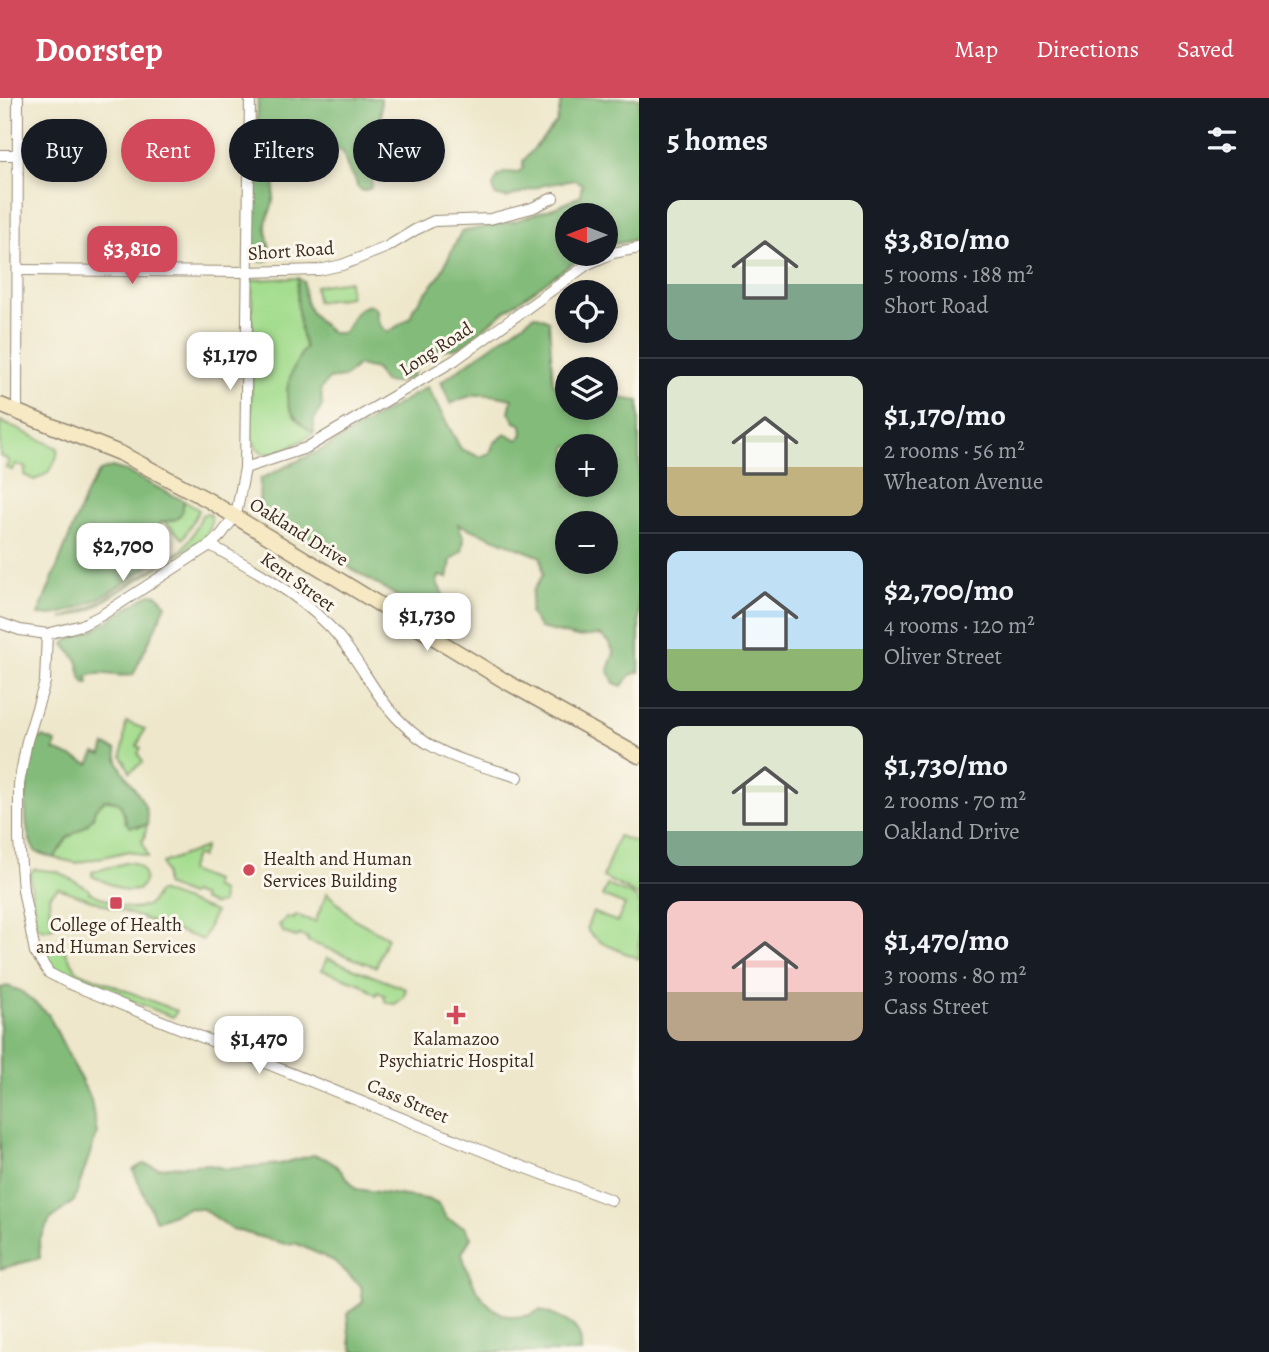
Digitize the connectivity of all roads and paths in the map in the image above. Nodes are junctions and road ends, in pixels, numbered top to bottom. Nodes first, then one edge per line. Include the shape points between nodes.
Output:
1 (18, 98) edge
2 (250, 98) edge
3 (0, 155) edge
4 (18, 155) junction
5 (553, 198) dead end
6 (639, 248) edge
7 (18, 270) junction
8 (247, 272) junction
9 (0, 405) edge
10 (17, 412) junction
11 (245, 468) junction
12 (236, 515) junction
13 (210, 545) junction
14 (0, 623) edge
15 (47, 634) junction
16 (639, 756) edge
17 (518, 777) dead end
18 (611, 1200) dead end

1 - 4 street
2 - 8 street
3 - 4 street
4 - 7 street
5 - 8 street, Short Road via 491,219 434,221 342,265
6 - 11 street, Long Road via 588,264 455,360 306,448
7 - 8 street, Short Road
7 - 10 street
8 - 11 street
9 - 10 main road, Oakland Drive
10 - 12 main road, Oakland Drive via 122,454
11 - 12 street
12 - 13 street
12 - 16 main road, Oakland Drive via 505,681
13 - 15 street via 82,625
13 - 17 street, Kent Street via 299,601 330,627 376,692 421,741 464,761
14 - 15 street
15 - 18 street, Cass Street via 45,682 24,752 18,810 29,922 35,952 49,973

